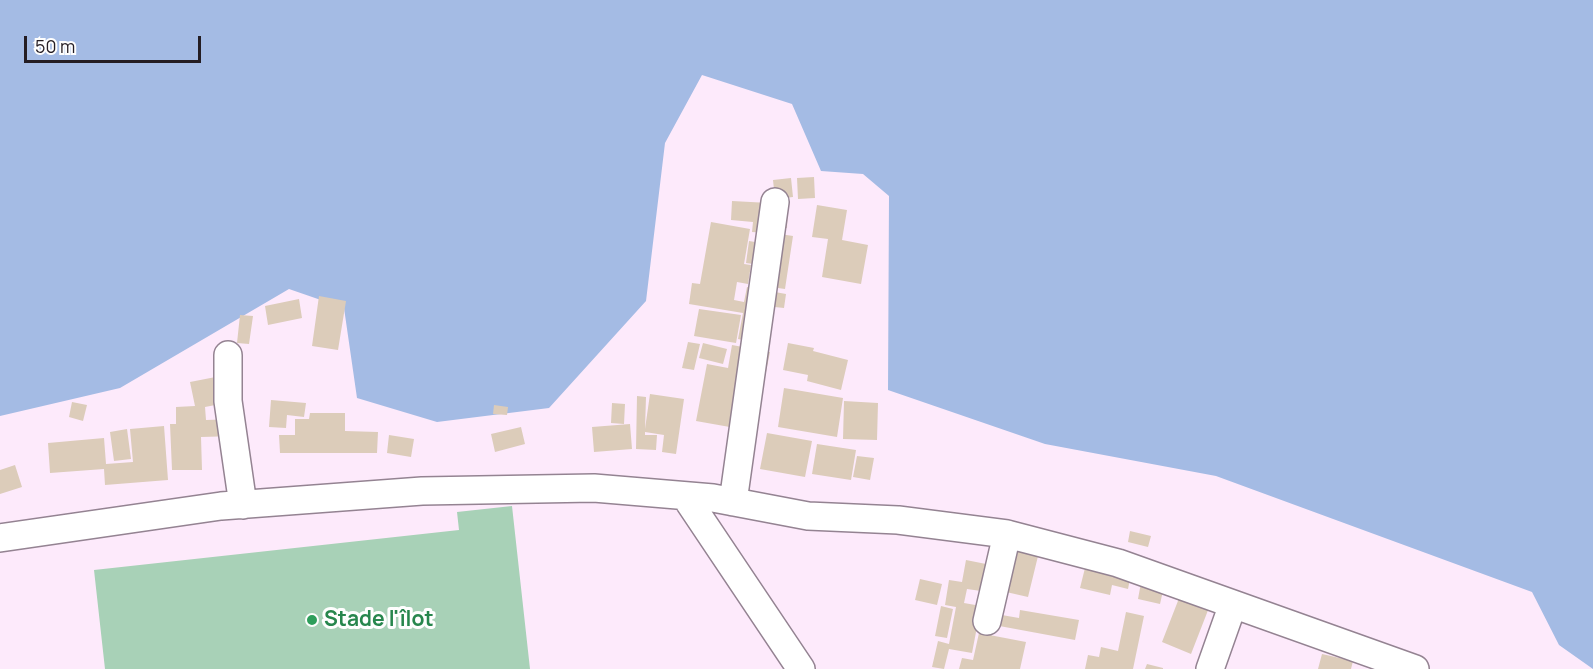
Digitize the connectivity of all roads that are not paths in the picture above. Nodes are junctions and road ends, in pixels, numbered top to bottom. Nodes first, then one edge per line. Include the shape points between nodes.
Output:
1 (775, 202) dead end
2 (228, 355) dead end
3 (685, 496) junction
4 (733, 502) junction
5 (243, 505) junction
6 (1007, 534) junction
7 (0, 538) edge
8 (1233, 604) junction
9 (987, 621) dead end
10 (1366, 661) edge
11 (801, 669) edge
12 (1209, 669) edge
13 (1415, 669) edge

1 - 4 street
2 - 5 street via 228,401
3 - 4 street
3 - 5 street via 594,488 422,491
3 - 11 street
4 - 6 street via 808,516 898,520
5 - 7 street
6 - 8 street via 1118,563
6 - 9 street
8 - 10 street
8 - 12 street
10 - 13 street

